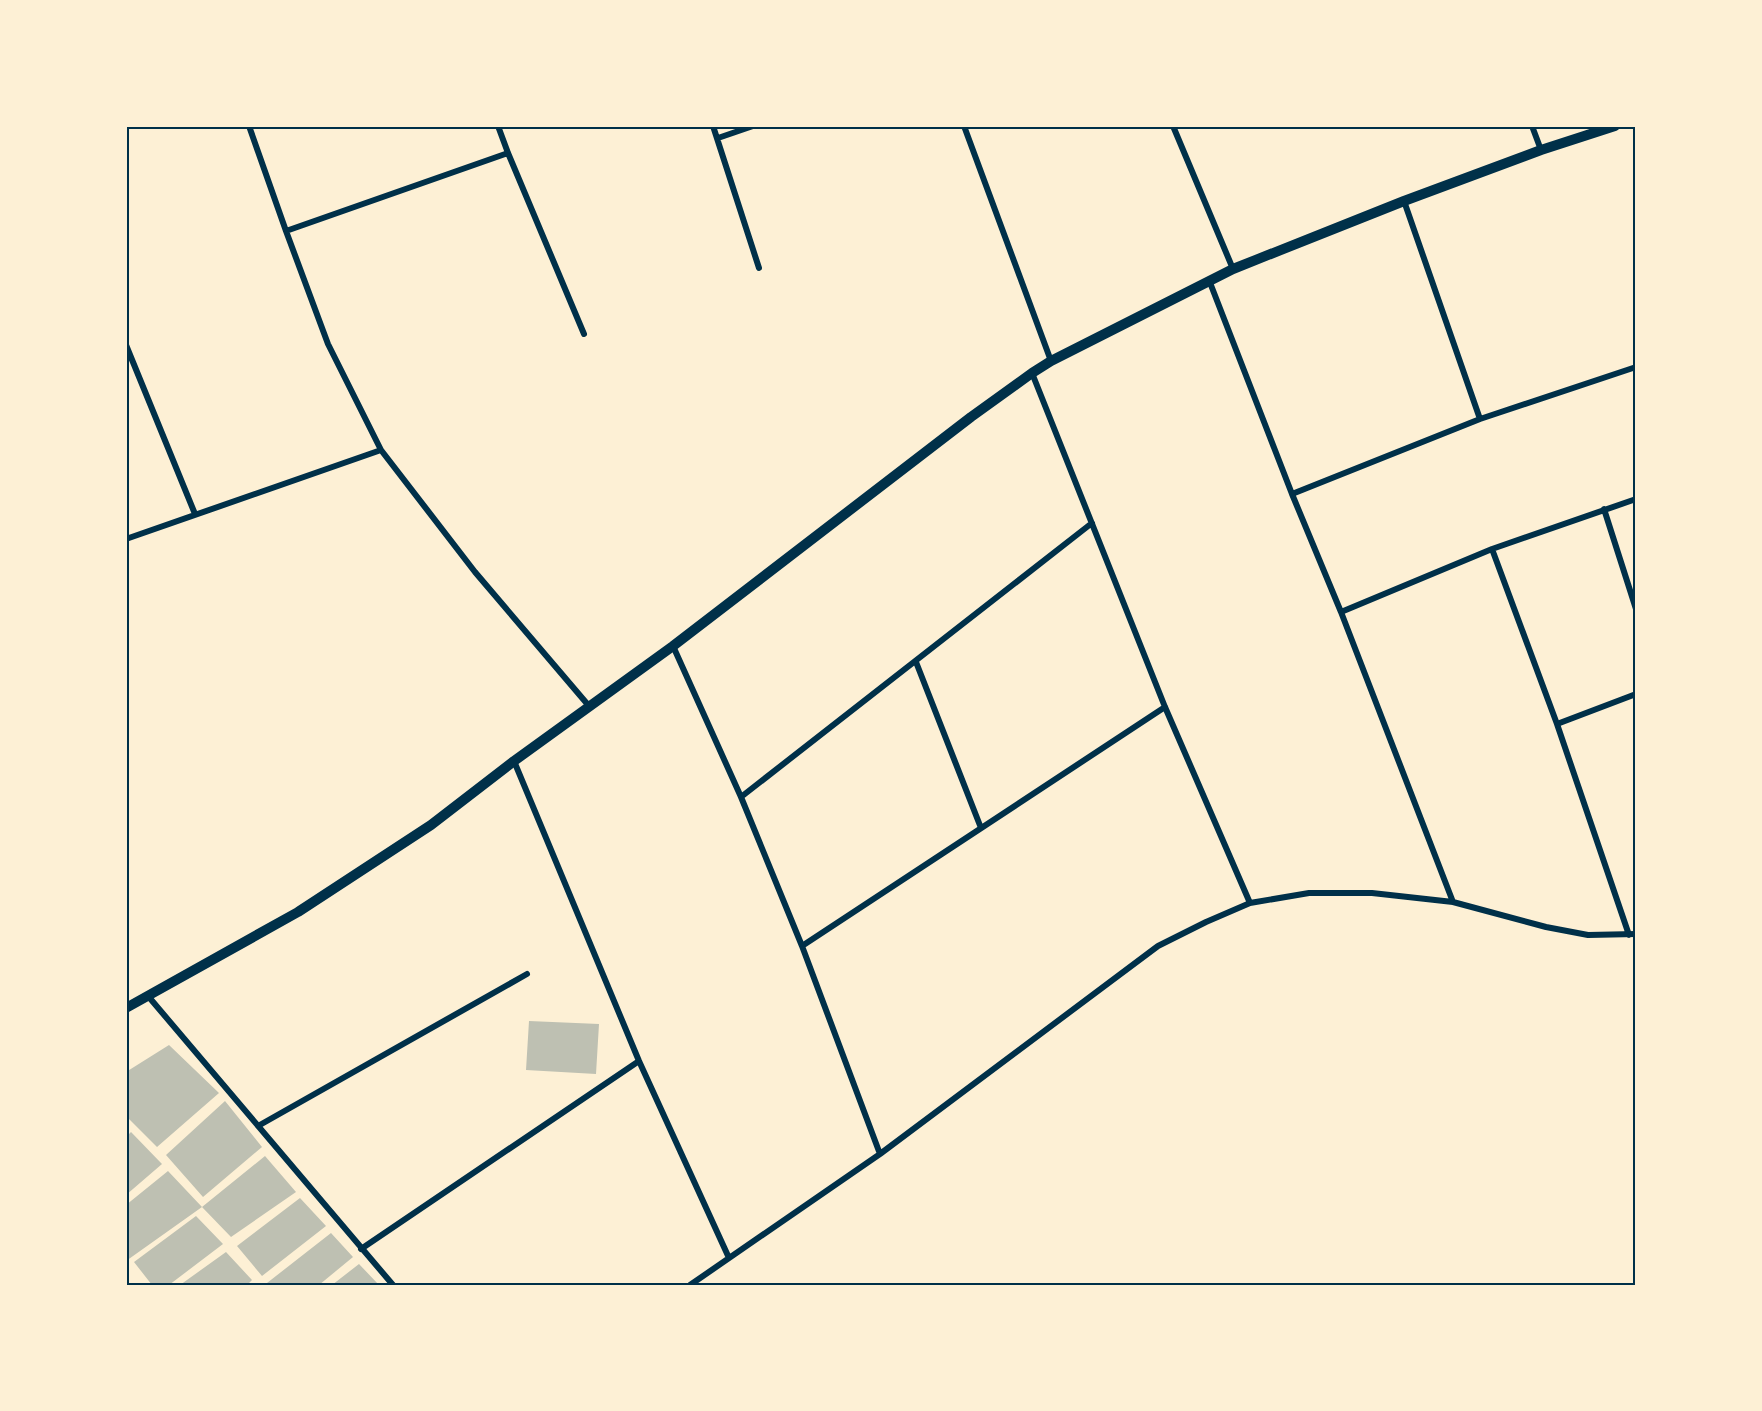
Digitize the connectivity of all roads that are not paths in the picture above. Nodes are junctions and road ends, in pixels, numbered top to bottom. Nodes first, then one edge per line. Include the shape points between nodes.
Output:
1 (249, 126) edge
2 (498, 126) edge
3 (713, 126) edge
4 (753, 126) edge
5 (964, 126) edge
6 (1173, 126) edge
7 (1532, 126) edge
8 (1615, 126) edge
9 (717, 138) junction
10 (1541, 150) junction
11 (508, 153) junction
12 (1404, 201) junction
13 (286, 231) junction
14 (759, 268) dead end
15 (1233, 269) junction
16 (1209, 280) junction
17 (584, 334) dead end
18 (126, 345) edge
19 (1051, 361) junction
20 (1636, 367) edge
21 (1032, 373) junction
22 (1480, 419) junction
23 (381, 450) junction
24 (1292, 494) junction
25 (1636, 499) edge
26 (1604, 509) junction
27 (195, 514) junction
28 (1092, 523) junction
29 (126, 539) edge
30 (1492, 549) junction
31 (1636, 609) edge
32 (1341, 612) junction
33 (673, 646) junction
34 (916, 662) junction
35 (1636, 694) edge
36 (589, 706) junction
37 (1165, 707) junction
38 (1557, 724) junction
39 (514, 761) junction
40 (741, 797) junction
41 (981, 828) junction
42 (1453, 902) junction
43 (1250, 903) junction
44 (1633, 935) edge
45 (802, 946) junction
46 (527, 974) dead end
47 (148, 996) junction
48 (126, 1008) edge
49 (639, 1061) junction
50 (258, 1126) junction
51 (880, 1154) junction
52 (362, 1249) junction
53 (729, 1258) junction
54 (393, 1285) edge
55 (690, 1285) edge

1 - 13 street
2 - 11 street
3 - 9 street
4 - 9 street
5 - 19 street
6 - 15 street
7 - 10 street
8 - 10 street
9 - 14 street
10 - 12 street
11 - 13 street
11 - 17 street
12 - 15 street
12 - 22 street
13 - 23 street via 328,344
15 - 16 street
16 - 19 street
16 - 24 street
18 - 27 street
19 - 21 street
20 - 22 street
21 - 28 street
21 - 33 street
22 - 24 street
23 - 27 street
23 - 36 street via 475,572
24 - 32 street
25 - 26 street
26 - 30 street
26 - 31 street
27 - 29 street
28 - 34 street
28 - 37 street
30 - 32 street
30 - 38 street
32 - 42 street
33 - 36 street
33 - 40 street
34 - 40 street
34 - 41 street
35 - 38 street
36 - 39 street
37 - 41 street
37 - 43 street
38 - 44 street
39 - 47 street via 431,825 298,912
39 - 49 street
40 - 45 street
41 - 45 street
42 - 43 street via 1372,893 1308,893
42 - 44 street via 1588,935
43 - 51 street via 1158,946
45 - 51 street
46 - 50 street
47 - 48 street
47 - 50 street
49 - 52 street
49 - 53 street
50 - 52 street
51 - 53 street
52 - 54 street
53 - 55 street

